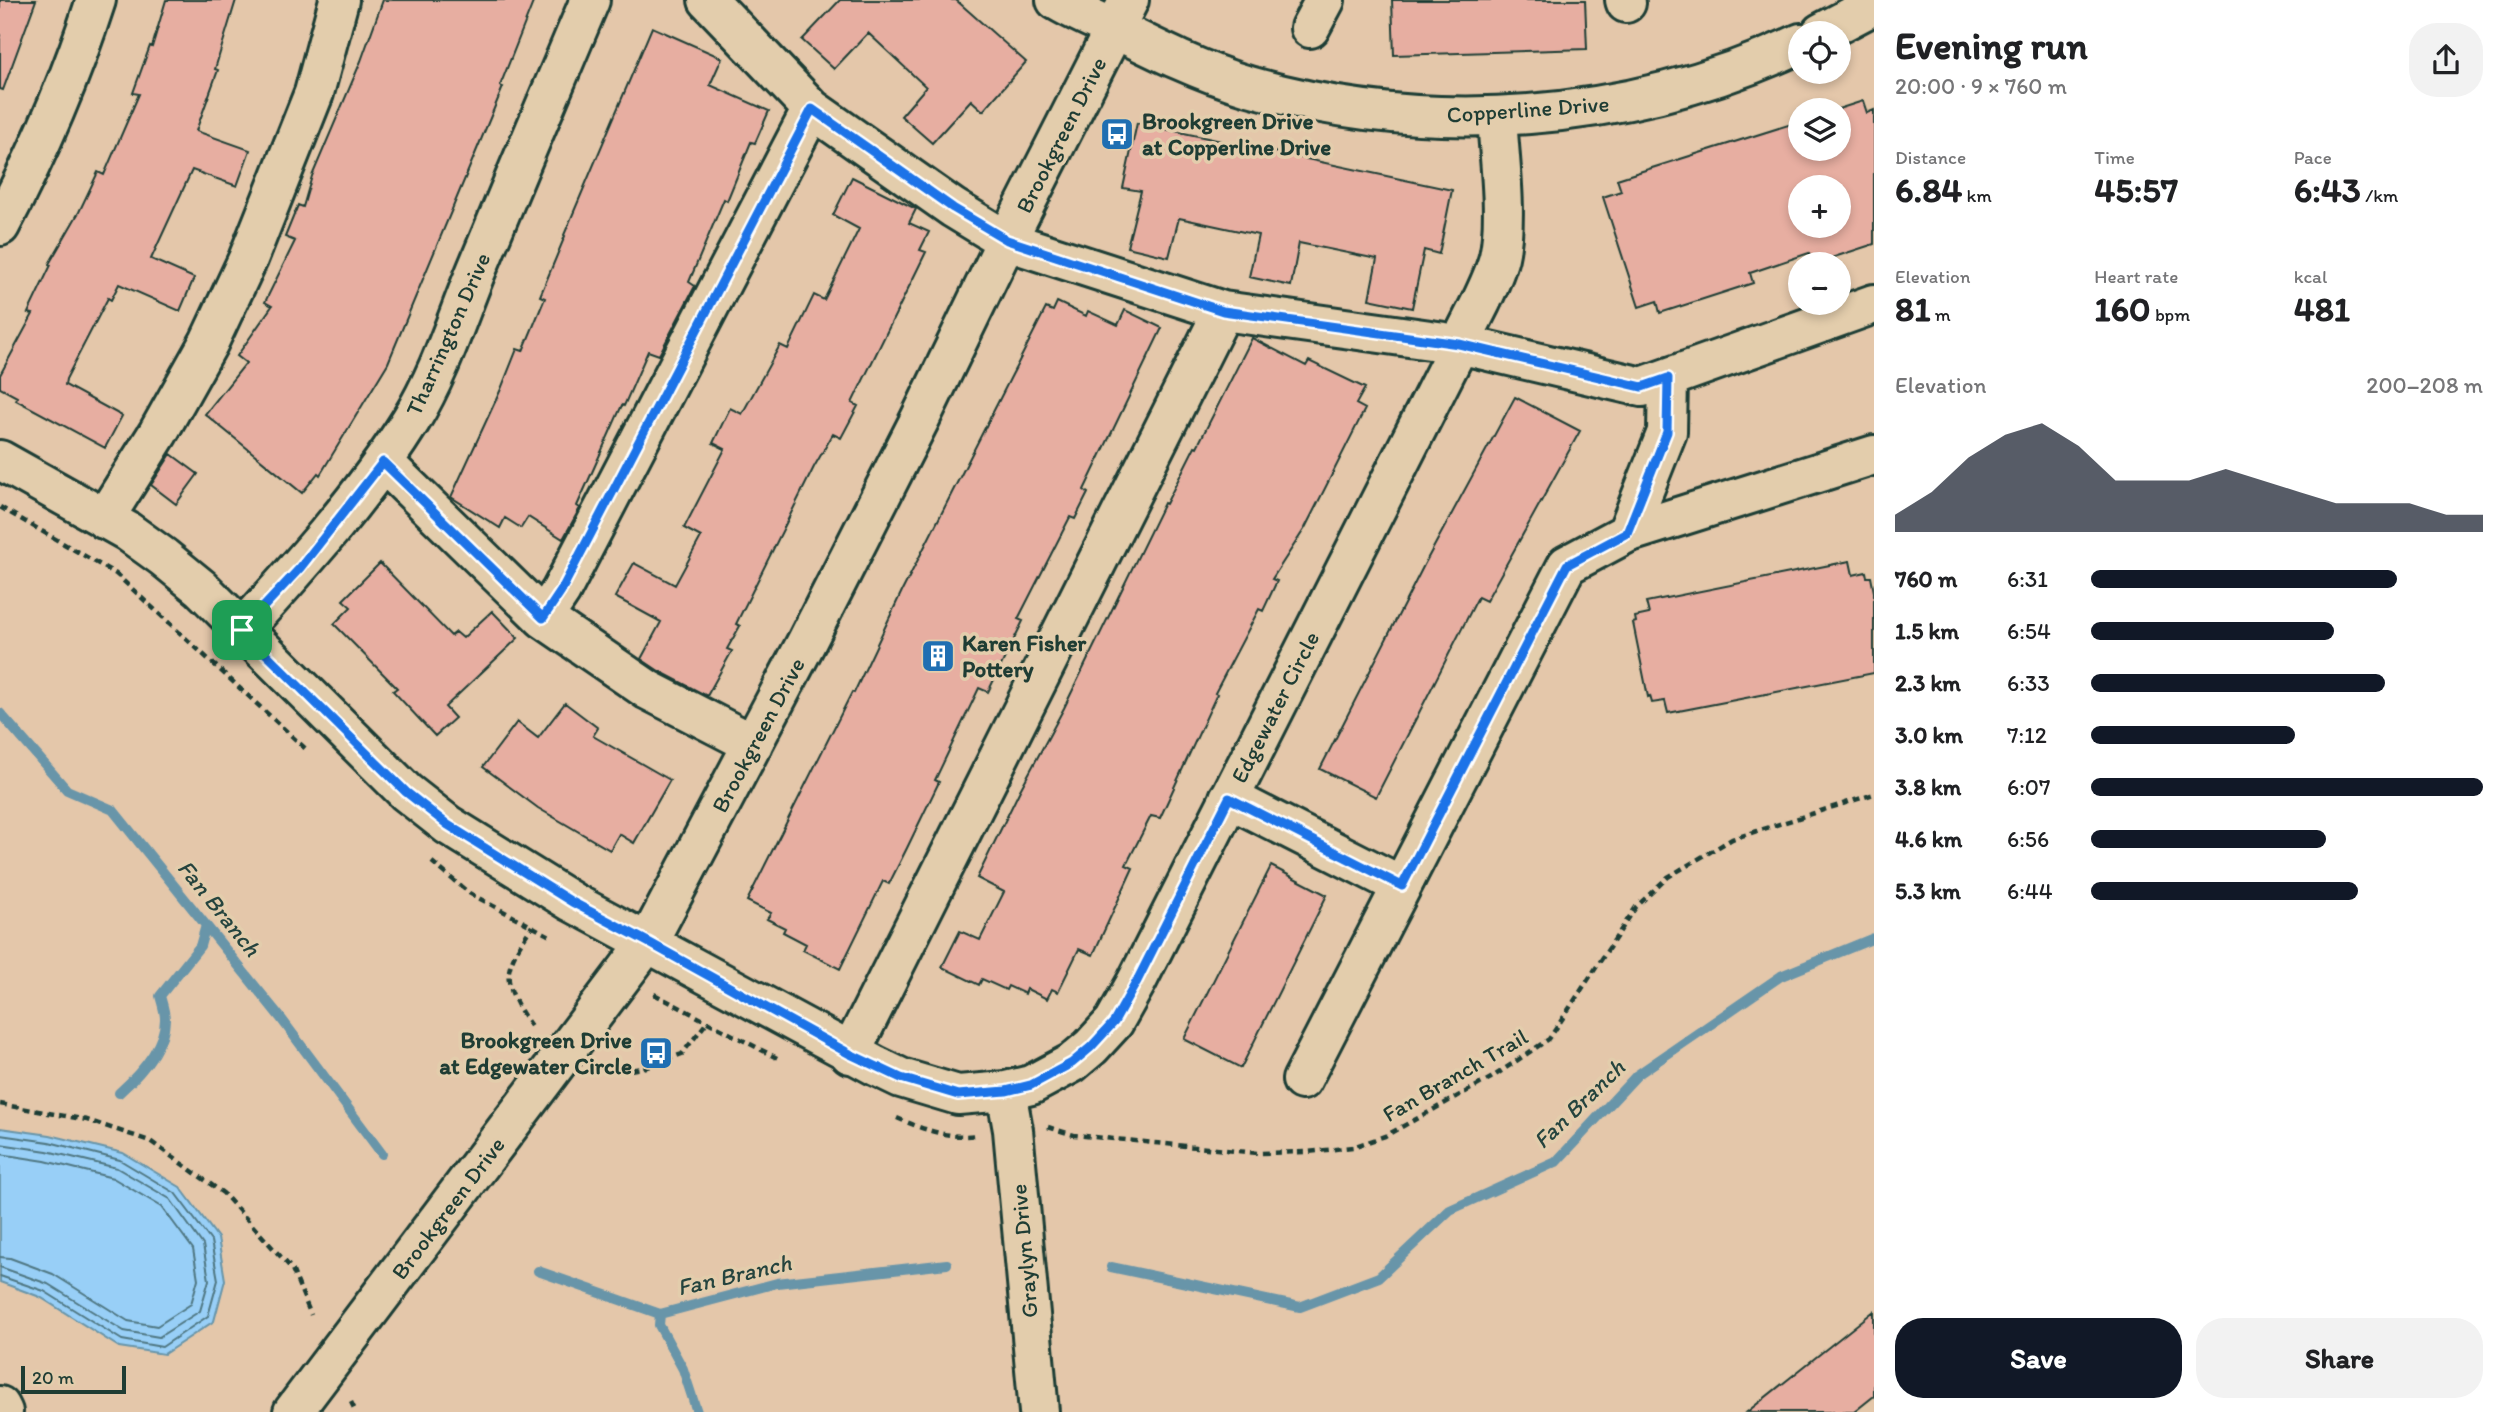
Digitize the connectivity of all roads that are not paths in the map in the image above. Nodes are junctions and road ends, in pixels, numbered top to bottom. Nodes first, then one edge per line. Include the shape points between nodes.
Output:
1 (96, 0) edge
2 (338, 0) edge
3 (590, 0) edge
4 (708, 0) edge
5 (1056, 0) edge
6 (1874, 5) edge
7 (1122, 14) edge
8 (1844, 21) edge
9 (1788, 49) edge
10 (812, 109) junction
11 (1497, 116) junction
12 (12, 173) edge
13 (0, 226) edge
14 (1007, 240) junction
15 (1874, 304) edge
16 (1223, 311) junction
17 (1459, 344) junction
18 (1668, 378) junction
19 (1874, 455) edge
20 (0, 460) edge
21 (383, 462) junction
22 (104, 519) junction
23 (1627, 533) junction
24 (543, 618) junction
25 (242, 630) junction
26 (753, 744) junction
27 (1229, 798) junction
28 (1402, 886) junction
29 (648, 942) junction
30 (850, 1054) junction
31 (1302, 1080) dead end
32 (1006, 1091) junction
33 (0, 1406) edge
34 (3, 1412) edge
35 (293, 1412) edge
36 (1039, 1412) edge

1 - 12 street via 80,50
2 - 22 street via 314,93 248,259 209,342
3 - 21 street, Tharrington Drive via 442,359 413,417
4 - 10 street
5 - 7 street, Copperline Drive
6 - 8 street
7 - 11 street, Copperline Drive via 1166,55 1248,86 1371,110
7 - 14 street, Brookgreen Drive
9 - 11 street, Copperline Drive via 1681,88 1620,103
10 - 14 street via 953,208
10 - 24 street
11 - 17 street, Edgewater Circle via 1499,255 1493,278
12 - 13 street
14 - 16 street
14 - 26 street, Brookgreen Drive
15 - 18 street
16 - 17 street
16 - 30 street
17 - 18 street via 1642,387
17 - 27 street, Edgewater Circle
18 - 23 street via 1667,432
19 - 23 street
20 - 22 street, Edgewater Circle
21 - 24 street
21 - 25 street, Tharrington Drive via 300,568
22 - 25 street, Edgewater Circle via 163,556
23 - 28 street via 1567,565
24 - 26 street via 648,690
25 - 29 street, Edgewater Circle via 406,792 448,825 572,902
26 - 29 street, Brookgreen Drive
27 - 28 street
27 - 32 street, Edgewater Circle via 1114,1022 1072,1063 1031,1085
28 - 31 street
29 - 30 street, Edgewater Circle
29 - 35 street, Brookgreen Drive
30 - 32 street, Edgewater Circle via 901,1078 958,1095
32 - 36 street, Graylyn Drive
33 - 34 street

